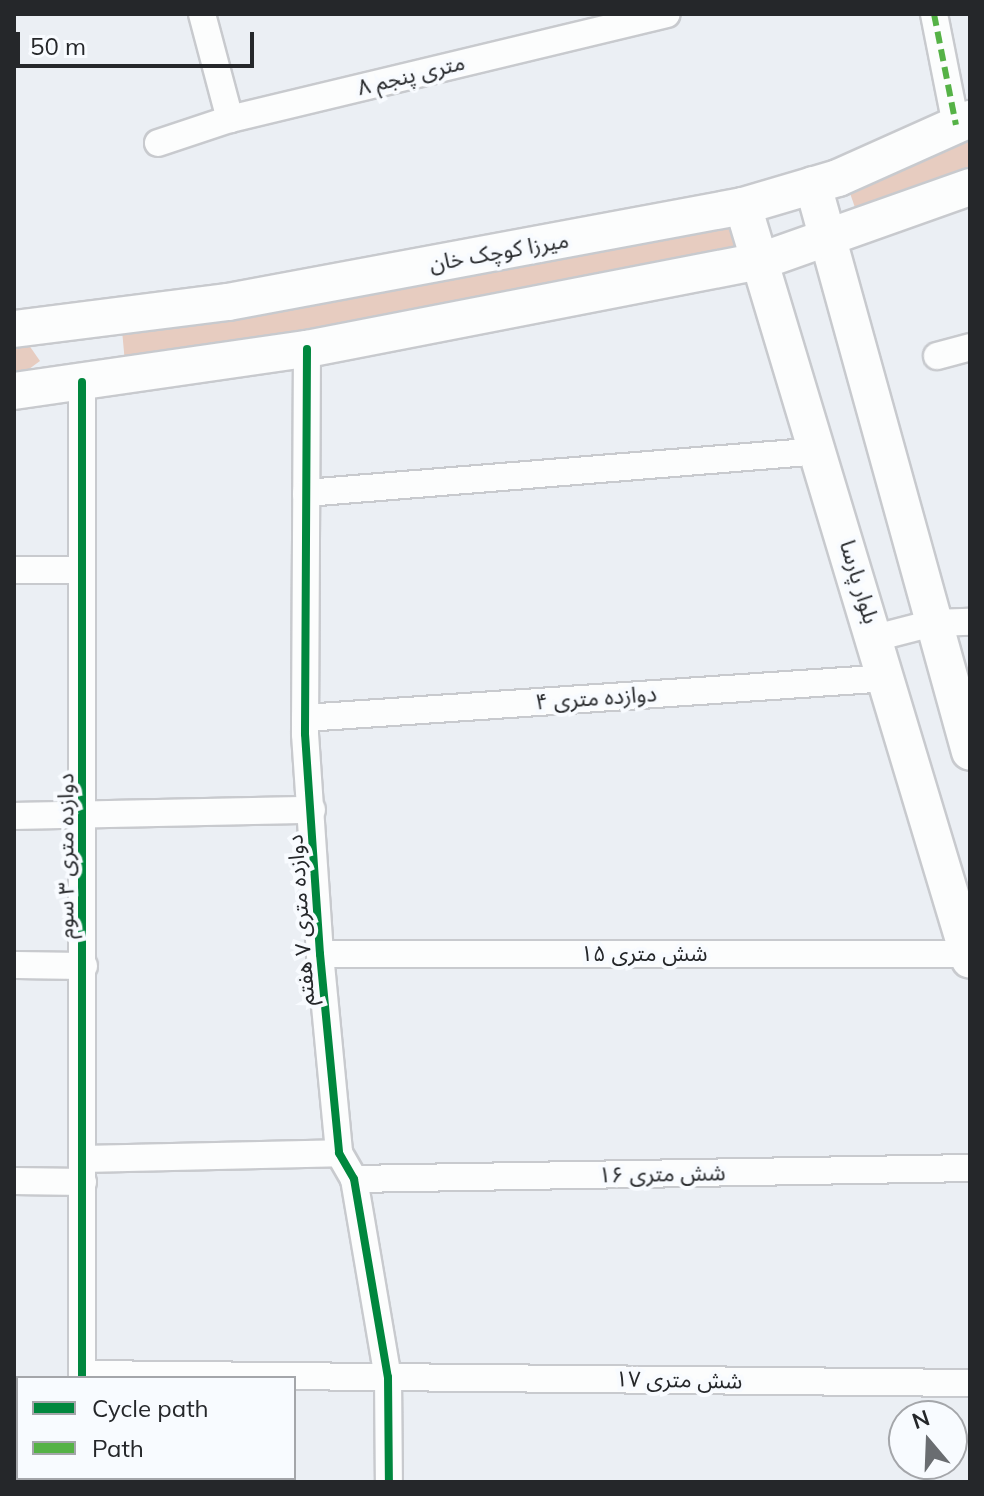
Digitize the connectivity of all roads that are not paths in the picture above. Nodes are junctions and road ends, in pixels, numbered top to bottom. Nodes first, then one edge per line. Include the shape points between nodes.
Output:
1 (202, 14) edge
2 (667, 14) edge
3 (934, 14) edge
4 (230, 119) junction
5 (963, 122) edge
6 (158, 143) dead end
7 (813, 185) junction
8 (970, 187) edge
9 (743, 206) junction
10 (828, 240) junction
11 (761, 261) junction
12 (14, 329) edge
13 (970, 347) edge
14 (307, 349) junction
15 (937, 356) dead end
16 (82, 382) junction
17 (14, 391) edge
18 (820, 451) junction
19 (306, 493) junction
20 (14, 570) edge
21 (82, 570) junction
22 (970, 622) edge
23 (933, 623) junction
24 (875, 638) junction
25 (888, 678) junction
26 (305, 718) junction
27 (970, 752) edge
28 (312, 810) junction
29 (14, 816) edge
30 (85, 817) junction
31 (320, 954) junction
32 (969, 957) edge
33 (14, 965) edge
34 (84, 966) junction
35 (339, 1153) junction
36 (970, 1168) edge
37 (83, 1171) junction
38 (354, 1179) junction
39 (14, 1181) edge
40 (82, 1376) edge
41 (296, 1377) edge
42 (388, 1377) junction
43 (970, 1383) edge
44 (389, 1482) edge

1 - 4 street
2 - 4 street, ۸ متری پنجم
3 - 5 street
4 - 6 street, ۸ متری پنجم
5 - 7 main road, میرزا کوچک خان
7 - 9 main road, میرزا کوچک خان
7 - 10 main road
8 - 10 main road
9 - 11 main road, بلوار پارسا
9 - 12 main road, میرزا کوچک خان via 228,302
10 - 11 main road
10 - 23 main road
11 - 14 main road
11 - 18 main road, بلوار پارسا
13 - 15 street
14 - 16 main road
14 - 19 street, دوازده متری ۷ هفتم
16 - 17 main road
16 - 21 street, دوازده متری ۳ سوم
18 - 19 street
18 - 24 main road, بلوار پارسا
19 - 26 street, دوازده متری ۷ هفتم
20 - 21 street
21 - 30 street, دوازده متری ۳ سوم
22 - 23 street
23 - 24 street
23 - 27 main road
24 - 25 main road, بلوار پارسا
25 - 26 street, دوازده متری ۴
25 - 32 main road, بلوار پارسا
26 - 28 street, دوازده متری ۷ هفتم
28 - 30 street
28 - 31 street, دوازده متری ۷ هفتم
29 - 30 street
30 - 34 street, دوازده متری ۳ سوم
31 - 32 street, شش متری ۱۵
31 - 35 street, دوازده متری ۷ هفتم
33 - 34 street
34 - 37 street, دوازده متری ۳ سوم
35 - 37 street
35 - 38 street, دوازده متری ۷ هفتم
36 - 38 street, شش متری ۱۶
37 - 39 street
37 - 40 street, دوازده متری ۳ سوم
38 - 42 street, دوازده متری ۷ هفتم
41 - 42 street, شش متری ۱۷
42 - 43 street, شش متری ۱۷
42 - 44 street, دوازده متری ۷ هفتم

